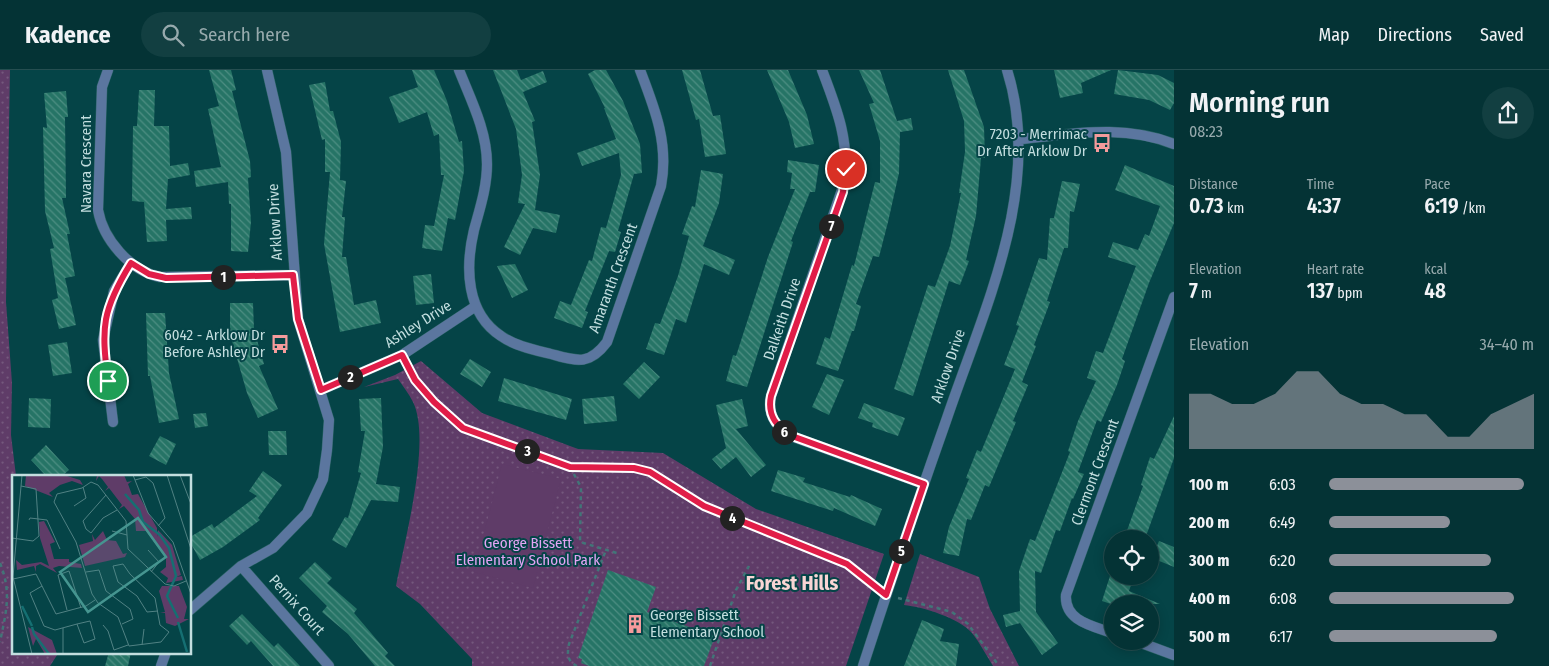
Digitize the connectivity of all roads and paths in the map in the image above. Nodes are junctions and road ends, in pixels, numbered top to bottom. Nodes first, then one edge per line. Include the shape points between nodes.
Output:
1 (108, 70) edge
2 (267, 70) edge
3 (459, 70) edge
4 (640, 70) edge
5 (822, 70) edge
6 (1007, 70) edge
7 (1020, 139) junction
8 (1174, 144) edge
9 (131, 263) junction
10 (293, 275) junction
11 (1174, 297) edge
12 (476, 306) junction
13 (402, 355) junction
14 (321, 390) junction
15 (114, 422) dead end
16 (570, 467) junction
17 (924, 484) junction
18 (606, 550) junction
19 (620, 554) dead end
20 (0, 563) edge
21 (241, 566) junction
22 (749, 566) dead end
23 (886, 595) junction
24 (191, 609) edge
25 (1104, 630) edge
26 (0, 642) edge
27 (1159, 649) edge
28 (165, 654) edge
29 (1174, 655) edge
30 (161, 666) edge
31 (329, 666) edge
32 (577, 666) edge
33 (710, 666) edge
34 (864, 666) edge
35 (999, 666) edge

1 - 9 street, Navara Crescent via 102,87 98,210 109,238
2 - 10 street, Arklow Drive via 286,152
3 - 12 street, Amaranth Crescent via 487,150 486,185 470,262 469,281
4 - 12 street, Amaranth Crescent via 662,131 664,170 659,194 607,342 597,354 585,361 555,355 500,336 484,321
5 - 17 street, Dalkeith Drive via 844,130 844,184 771,396 770,408 774,422 792,436
6 - 7 street, Arklow Drive
7 - 8 street via 1124,131
7 - 17 street, Arklow Drive via 1012,221
9 - 10 street, Navara Crescent via 149,274 166,278
9 - 15 street via 114,291 103,340
10 - 14 street, Arklow Drive via 298,319
11 - 25 street, Clermont Crescent via 1066,595 1074,617
12 - 13 street, Ashley Drive
13 - 14 street, Ashley Drive
13 - 16 path via 415,380 463,428
14 - 21 street, Arklow Drive via 329,420 323,479 307,513 273,548
16 - 18 path via 581,487 580,542
16 - 23 path via 634,468 650,472 704,506 847,564
17 - 23 street, Arklow Drive
18 - 19 path
18 - 32 path via 569,644 567,654 571,663
20 - 26 path via 9,596
21 - 24 street, Arklow Drive
21 - 31 street, Pernix Court
22 - 33 path via 736,590
23 - 34 street, Arklow Drive
23 - 35 path via 952,612 968,624
27 - 29 street
28 - 30 street

